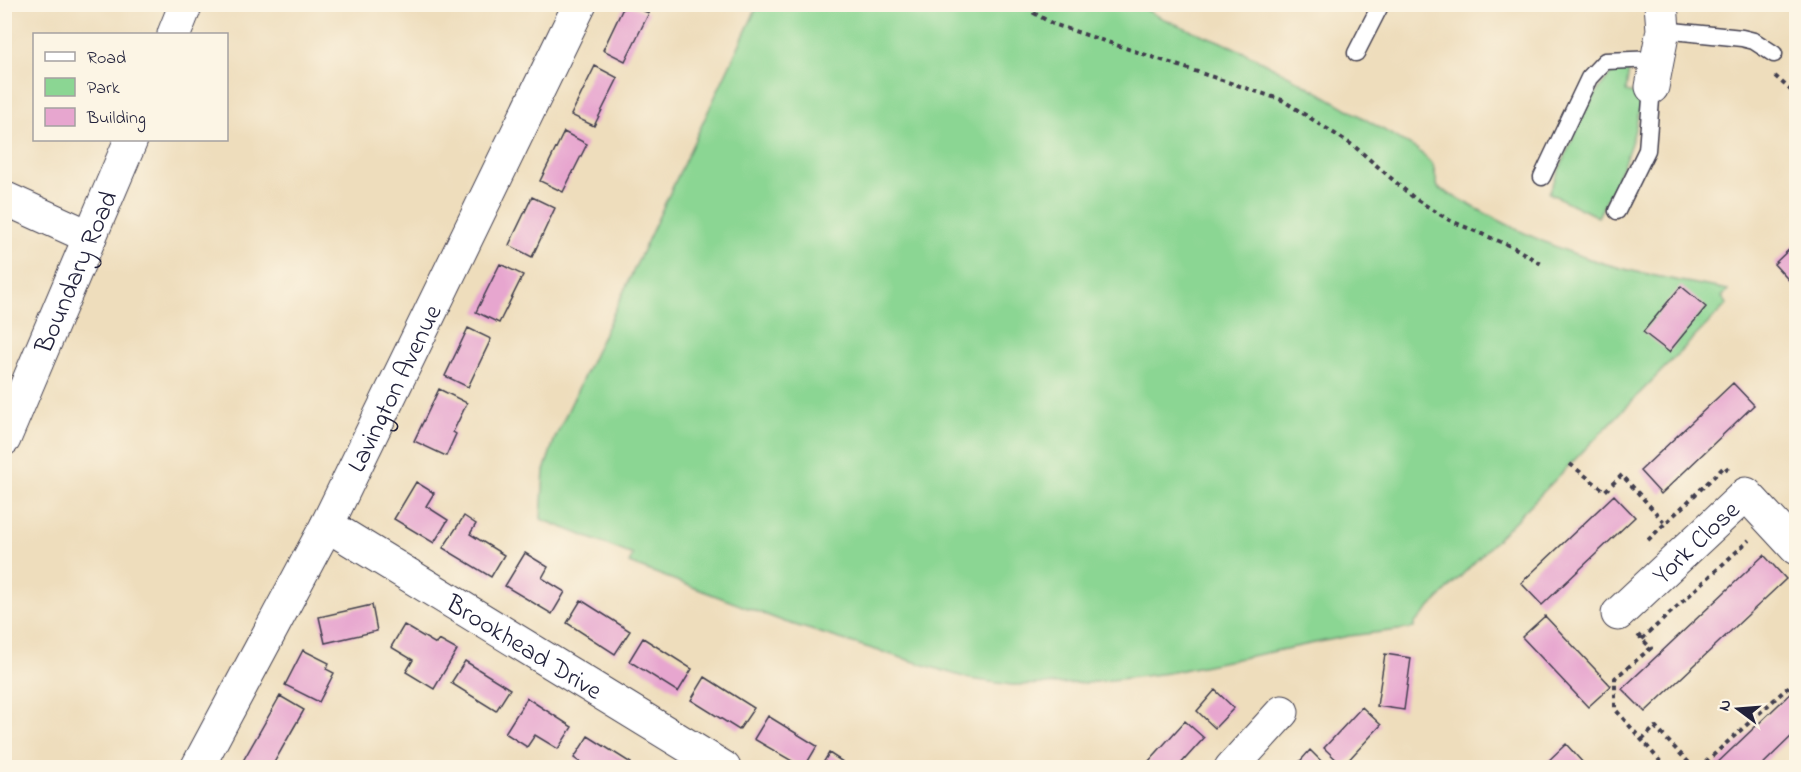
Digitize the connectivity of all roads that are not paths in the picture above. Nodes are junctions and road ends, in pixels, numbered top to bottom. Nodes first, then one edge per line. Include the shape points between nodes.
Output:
1 (186, 4) edge
2 (580, 4) edge
3 (1381, 4) edge
4 (174, 33) edge
5 (1659, 45) edge
6 (1356, 53) dead end
7 (1774, 54) dead end
8 (130, 141) edge
9 (1542, 177) dead end
10 (4, 198) edge
11 (1617, 211) dead end
12 (90, 237) junction
13 (4, 439) edge
14 (327, 525) junction
15 (1797, 548) edge
16 (1618, 614) road end
17 (1282, 712) dead end
18 (197, 768) edge
19 (724, 768) edge
20 (1232, 768) edge

1 - 4 street
2 - 14 street, Lavington Avenue
3 - 6 lane
5 - 7 lane via 1742,38
5 - 9 lane via 1605,61 1589,78
5 - 11 lane via 1647,150
8 - 12 street, Boundary Road
10 - 12 street
12 - 13 street, Boundary Road
14 - 18 street, Lavington Avenue
14 - 19 street, Brookhead Drive
15 - 16 street, York Close via 1746,494
17 - 20 street

